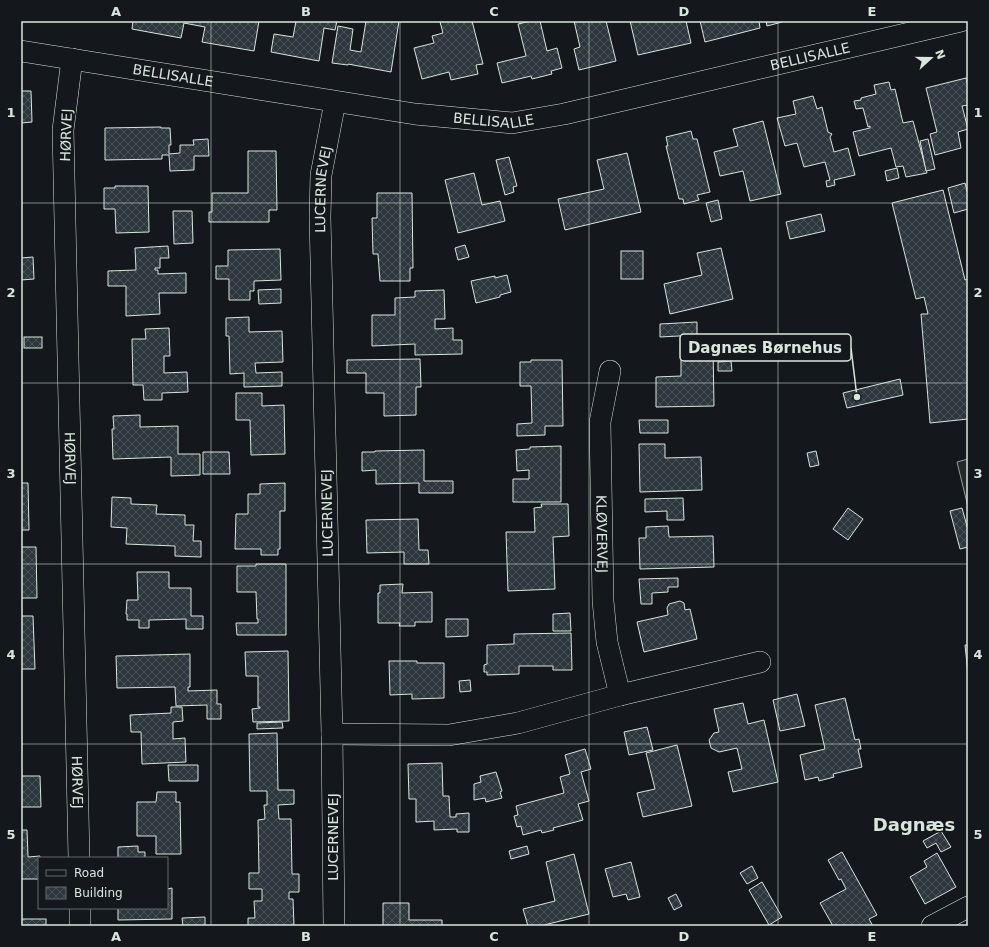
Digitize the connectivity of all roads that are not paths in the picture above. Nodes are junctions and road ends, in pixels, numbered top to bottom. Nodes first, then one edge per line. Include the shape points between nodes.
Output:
1 (961, 21) edge
2 (21, 51) edge
3 (72, 59) junction
4 (335, 102) junction
5 (610, 372) dead end
6 (760, 662) dead end
7 (620, 695) junction
8 (332, 734) junction
9 (79, 857) edge
10 (968, 907) edge
11 (80, 909) edge
12 (80, 926) edge
13 (334, 926) edge
14 (932, 926) edge

1 - 4 street, BELLISALLE via 564,114 512,123 415,114
2 - 3 street, BELLISALLE
3 - 4 street, BELLISALLE
3 - 9 street, HØRVEJ via 63,130
4 - 8 street, LUCERNEVEJ via 321,175 320,217
5 - 7 street, KLØVERVEJ via 600,422 604,601 606,642
6 - 7 street
7 - 8 street via 518,723 449,735
8 - 13 street, LUCERNEVEJ
10 - 14 street
11 - 12 street

